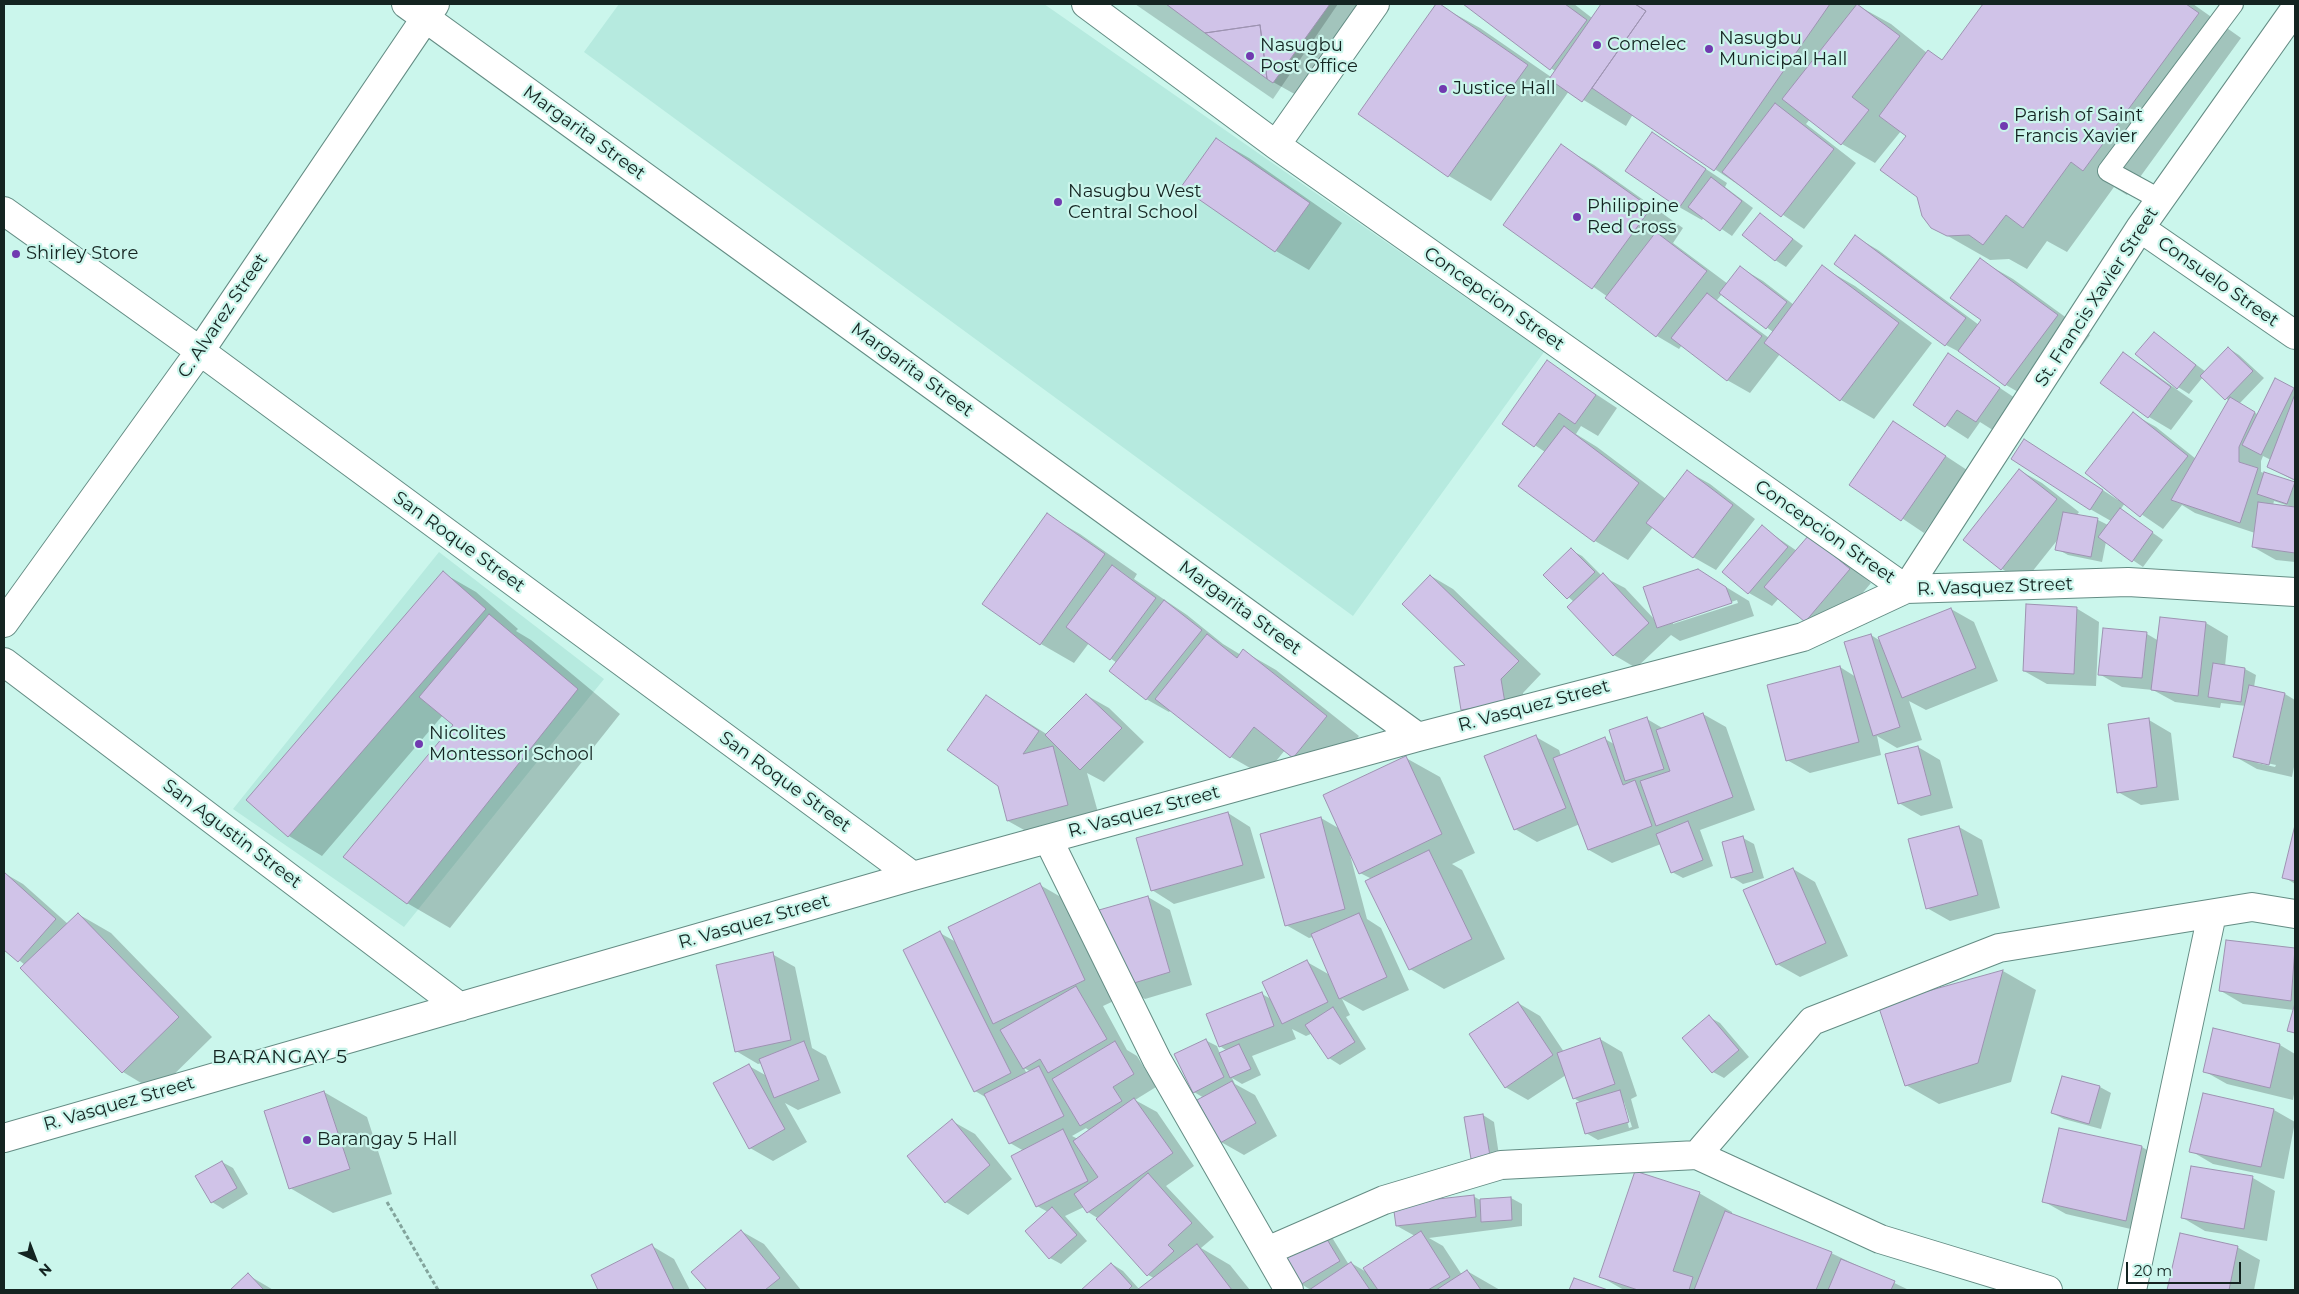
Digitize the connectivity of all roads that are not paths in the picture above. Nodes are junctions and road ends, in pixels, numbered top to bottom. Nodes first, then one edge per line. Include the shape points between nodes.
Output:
1 (1086, 4) edge
2 (1375, 4) edge
3 (2233, 4) edge
4 (422, 8) edge
5 (2295, 10) edge
6 (1276, 145) junction
7 (2161, 200) junction
8 (4, 211) edge
9 (2140, 228) junction
10 (2295, 335) edge
11 (200, 351) junction
12 (1906, 590) junction
13 (2295, 592) edge
14 (4, 622) edge
15 (4, 662) edge
16 (1418, 736) junction
17 (1048, 839) junction
18 (913, 876) junction
19 (2212, 914) junction
20 (2295, 914) edge
21 (460, 1007) junction
22 (6, 1134) edge
23 (1697, 1155) junction
24 (1267, 1251) junction
25 (1287, 1289) edge
26 (2048, 1290) edge
27 (2132, 1290) edge

1 - 6 street, Concepcion Street
2 - 6 street
3 - 7 lane via 2108,171
4 - 11 street, C. Alvarez Street
4 - 16 street, Margarita Street
5 - 7 street, St. Francis Xavier Street
6 - 12 street, Concepcion Street
7 - 9 street, St. Francis Xavier Street
8 - 11 street, San Roque Street
9 - 10 street, Consuelo Street
9 - 12 street, St. Francis Xavier Street
11 - 14 street, C. Alvarez Street
11 - 18 street, San Roque Street
12 - 13 street, R. Vasquez Street via 2128,582
12 - 16 street, R. Vasquez Street via 1803,637
15 - 21 street, San Agustin Street
16 - 17 street, R. Vasquez Street
17 - 18 street, R. Vasquez Street
17 - 24 street via 1156,1060
18 - 21 street, R. Vasquez Street
19 - 20 street via 2252,907
19 - 23 street via 1999,948 1812,1021
19 - 27 street
21 - 22 street, R. Vasquez Street
23 - 24 street via 1501,1166 1384,1200
23 - 26 street via 1880,1239
24 - 25 street

